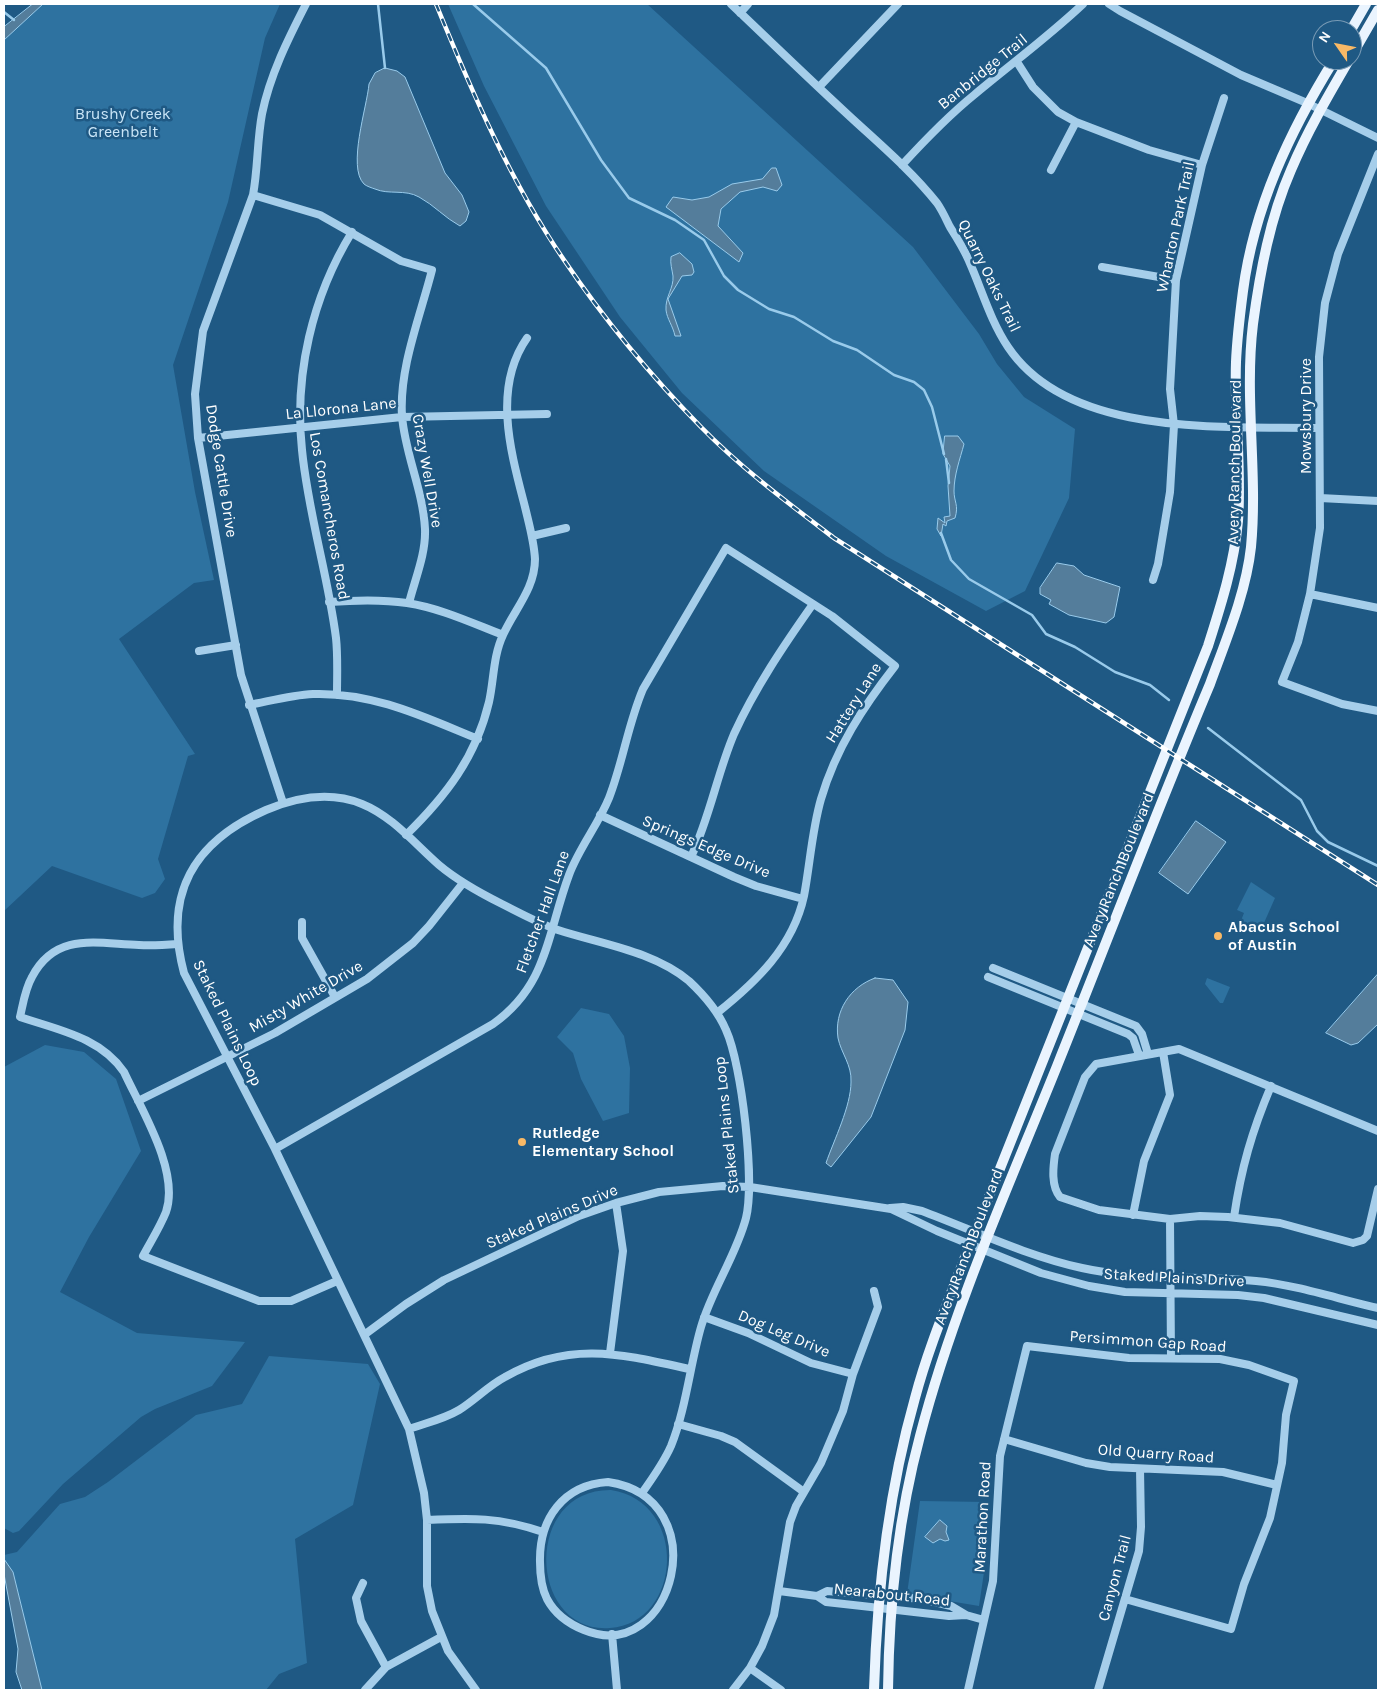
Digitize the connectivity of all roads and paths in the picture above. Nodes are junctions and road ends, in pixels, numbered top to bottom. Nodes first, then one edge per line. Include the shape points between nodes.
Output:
1 (306, 4) edge
2 (730, 4) edge
3 (748, 4) edge
4 (898, 4) edge
5 (1083, 4) edge
6 (1109, 4) edge
7 (1366, 4) edge
8 (1378, 10) edge
9 (740, 13) junction
10 (1357, 20) edge
11 (1362, 38) edge
12 (1017, 62) junction
13 (1328, 70) edge
14 (1343, 70) edge
15 (819, 88) junction
16 (1224, 98) dead end
17 (1307, 103) junction
18 (1321, 110) junction
19 (1076, 122) junction
20 (1378, 138) edge
21 (1378, 154) edge
22 (902, 165) junction
23 (1202, 165) junction
24 (1051, 170) dead end
25 (253, 195) junction
26 (352, 232) junction
27 (1102, 267) dead end
28 (1176, 280) junction
29 (527, 338) dead end
30 (507, 414) junction
31 (547, 414) dead end
32 (402, 417) junction
33 (1174, 425) junction
34 (1252, 426) junction
35 (300, 427) junction
36 (1237, 427) junction
37 (1319, 428) junction
38 (198, 438) junction
39 (1320, 498) junction
40 (1378, 502) edge
41 (566, 528) dead end
42 (532, 536) junction
43 (726, 548) joint
44 (1153, 580) dead end
45 (1310, 594) junction
46 (329, 602) junction
47 (409, 603) junction
48 (814, 604) junction
49 (1378, 608) edge
50 (503, 635) junction
51 (236, 645) junction
52 (199, 651) dead end
53 (337, 695) junction
54 (249, 705) junction
55 (1378, 711) edge
56 (478, 739) junction
57 (283, 803) junction
58 (600, 815) junction
59 (406, 835) junction
60 (691, 857) junction
61 (462, 883) junction
62 (803, 899) junction
63 (302, 922) dead end
64 (553, 928) junction
65 (178, 944) junction
66 (993, 968) dead end
67 (988, 977) dead end
68 (335, 997) junction
69 (1068, 997) junction
70 (1082, 1003) junction
71 (1064, 1009) junction
72 (717, 1013) junction
73 (1077, 1015) junction
74 (1163, 1052) junction
75 (1148, 1054) junction
76 (1140, 1056) junction
77 (227, 1057) junction
78 (1272, 1086) junction
79 (138, 1101) junction
80 (1378, 1131) edge
81 (275, 1149) junction
82 (750, 1187) junction
83 (1378, 1189) edge
84 (616, 1203) junction
85 (890, 1208) junction
86 (1133, 1215) junction
87 (1234, 1217) junction
88 (1170, 1219) junction
89 (975, 1232) junction
90 (988, 1238) junction
91 (970, 1244) junction
92 (983, 1249) junction
93 (1171, 1278) junction
94 (336, 1281) junction
95 (874, 1291) dead end
96 (1171, 1293) junction
97 (1378, 1308) edge
98 (704, 1317) junction
99 (1378, 1325) edge
100 (364, 1335) junction
101 (1027, 1346) joint
102 (610, 1353) junction
103 (1172, 1358) junction
104 (690, 1369) junction
105 (853, 1374) junction
106 (678, 1424) junction
107 (409, 1429) junction
108 (1004, 1439) junction
109 (1140, 1469) junction
110 (1277, 1485) junction
111 (804, 1492) junction
112 (642, 1493) junction
113 (427, 1520) junction
114 (542, 1532) junction
115 (363, 1583) dead end
116 (779, 1591) junction
117 (879, 1595) junction
118 (817, 1596) junction
119 (892, 1597) junction
120 (1125, 1599) junction
121 (878, 1608) junction
122 (892, 1610) junction
123 (966, 1615) junction
124 (984, 1620) junction
125 (612, 1634) junction
126 (441, 1637) junction
127 (386, 1667) junction
128 (750, 1668) junction
129 (365, 1690) edge
130 (476, 1690) edge
131 (617, 1690) edge
132 (733, 1690) edge
133 (781, 1690) edge
134 (874, 1690) edge
135 (888, 1690) edge
136 (968, 1690) edge
137 (1098, 1690) edge

1 - 25 street, Dodge Cattle Drive via 268,91
2 - 9 street, Quarry Oaks Trail
3 - 9 street
4 - 15 street
5 - 12 street, Banbridge Trail
6 - 17 street via 1224,66
7 - 10 main road
8 - 11 main road
9 - 15 street, Quarry Oaks Trail
12 - 19 street via 1049,104
12 - 22 street, Banbridge Trail via 973,95
13 - 17 main road, Avery Ranch Boulevard
14 - 18 main road, Avery Ranch Boulevard
15 - 22 street, Quarry Oaks Trail
16 - 23 street, Wharton Park Trail
17 - 18 street
17 - 36 main road, Avery Ranch Boulevard via 1271,184 1250,253 1236,363
18 - 20 street
18 - 34 main road, Avery Ranch Boulevard via 1290,172 1266,248 1253,325
19 - 23 street via 1148,150
19 - 24 street
21 - 37 street, Mowsbury Drive via 1338,254 1325,303 1319,357
22 - 33 street, Quarry Oaks Trail via 938,204 969,260 984,304 1026,371 1086,405 1129,418
23 - 28 street, Wharton Park Trail
25 - 26 street, Crazy Well Drive via 320,215
25 - 38 street, Dodge Cattle Drive via 203,331 195,394
26 - 32 street, Crazy Well Drive via 401,261 432,270 404,382
26 - 35 street, Los Comancheros Road via 332,268 307,345 301,381
27 - 28 street
28 - 33 street, Wharton Park Trail via 1170,389
29 - 30 street via 512,365
30 - 31 street, La Llorona Lane
30 - 32 street, La Llorona Lane
30 - 42 street via 509,442
32 - 35 street, La Llorona Lane
32 - 47 street, Crazy Well Drive via 424,529 422,552
33 - 36 street, Quarry Oaks Trail
33 - 44 street, Wharton Park Trail via 1170,492
34 - 36 street, Quarry Oaks Trail
34 - 37 street, Quarry Oaks Trail
34 - 70 main road, Avery Ranch Boulevard via 1251,547 1236,610 1210,684
35 - 38 street, La Llorona Lane
35 - 46 street, Los Comancheros Road
36 - 69 main road, Avery Ranch Boulevard via 1238,522 1224,596 1208,646
37 - 39 street, Mowsbury Drive
38 - 51 street, Dodge Cattle Drive
39 - 40 street
39 - 45 street, Mowsbury Drive via 1320,528
41 - 42 street
42 - 50 street via 535,562 531,580 524,600
43 - 48 street, Hattery Lane
43 - 58 street, Fletcher Hall Lane via 643,689
45 - 49 street
45 - 55 street, Mowsbury Drive via 1298,642 1282,682 1327,699
46 - 47 street via 366,599
46 - 53 street, Los Comancheros Road via 336,638
47 - 50 street
48 - 60 street via 778,654 734,734 703,831
48 - 62 street, Hattery Lane via 894,666 851,727 829,775 816,822
50 - 56 street
51 - 52 street
51 - 54 street, Dodge Cattle Drive
53 - 54 street via 290,697
53 - 56 street via 395,706
54 - 57 street, Dodge Cattle Drive
56 - 59 street via 460,775 446,794
57 - 59 street, Staked Plains Loop via 319,797 349,800 376,811
57 - 65 street, Staked Plains Loop via 222,834 200,858 184,887 179,905
58 - 60 street, Springs Edge Drive
58 - 64 street, Fletcher Hall Lane via 576,858
59 - 61 street, Staked Plains Loop
60 - 62 street, Springs Edge Drive via 756,886
61 - 64 street, Staked Plains Loop
61 - 68 street, Misty White Drive via 413,943 391,962
62 - 72 street, Hattery Lane via 791,931 769,965
63 - 68 street via 302,938
64 - 72 street, Staked Plains Loop via 664,965 687,980
64 - 81 street, Fletcher Hall Lane via 532,983 510,1012
65 - 77 street, Staked Plains Loop via 184,973
65 - 79 street via 140,946 78,942 64,947 40,964 26,990 20,1017 86,1040 107,1052 124,1072
66 - 69 street
67 - 71 street
68 - 77 street, Misty White Drive via 276,1033
69 - 70 street
69 - 71 main road, Avery Ranch Boulevard
70 - 73 main road, Avery Ranch Boulevard
70 - 75 street via 1136,1026
71 - 73 street
71 - 89 main road, Avery Ranch Boulevard
72 - 82 street, Staked Plains Loop via 737,1063
73 - 76 street via 1128,1034
73 - 90 main road, Avery Ranch Boulevard
74 - 75 street
74 - 78 street via 1184,1050
74 - 86 street via 1170,1095 1144,1161
75 - 76 street
76 - 86 street via 1103,1062 1089,1070 1053,1163 1054,1187 1060,1197 1099,1210
77 - 79 street, Misty White Drive
77 - 81 street, Staked Plains Loop
78 - 80 street
78 - 87 street via 1254,1126 1245,1157
79 - 94 street via 169,1178 170,1195 166,1211 142,1256 259,1301 291,1302
81 - 94 street, Staked Plains Loop
82 - 84 street, Staked Plains Drive via 692,1187
82 - 85 street, Staked Plains Drive
82 - 98 street, Staked Plains Loop via 743,1227
83 - 87 street via 1367,1236 1358,1242 1280,1223
84 - 100 street, Staked Plains Drive via 579,1216 455,1274
84 - 102 street via 623,1251
85 - 89 street, Staked Plains Drive via 922,1211
85 - 91 street, Staked Plains Drive
86 - 88 street
87 - 88 street
88 - 93 street
89 - 90 street, Staked Plains Drive
89 - 91 main road, Avery Ranch Boulevard
90 - 92 main road, Avery Ranch Boulevard
90 - 93 street, Staked Plains Drive via 1084,1269
91 - 92 street, Staked Plains Drive
91 - 117 main road, Avery Ranch Boulevard via 934,1341 903,1443 886,1533
92 - 96 street, Staked Plains Drive via 1041,1273 1089,1286 1125,1292
92 - 119 main road, Avery Ranch Boulevard via 943,1356 919,1439
93 - 96 street
93 - 97 street, Staked Plains Drive via 1257,1281
94 - 100 street, Staked Plains Loop
95 - 105 street via 878,1308
96 - 99 street, Staked Plains Drive via 1238,1294 1264,1298
96 - 103 street
98 - 104 street, Staked Plains Loop
98 - 105 street, Dog Leg Drive via 811,1362
100 - 107 street, Staked Plains Loop
101 - 103 street, Persimmon Gap Road via 1129,1358
101 - 108 street, Marathon Road
102 - 104 street
102 - 107 street via 572,1354 534,1362 503,1378 458,1410
103 - 110 street, Persimmon Gap Road via 1232,1361 1294,1381
104 - 106 street, Staked Plains Loop
105 - 111 street via 832,1438
106 - 111 street via 735,1442
106 - 112 street, Staked Plains Loop via 670,1448
107 - 113 street, Staked Plains Loop via 420,1469
108 - 109 street, Old Quarry Road via 1086,1463
108 - 124 street, Marathon Road via 997,1481 993,1581
109 - 110 street, Old Quarry Road via 1223,1472
109 - 120 street, Canyon Trail via 1139,1551
110 - 120 street via 1270,1518 1244,1584 1231,1629
111 - 116 street via 790,1522
112 - 114 street via 608,1482 586,1486 561,1500
112 - 125 street via 658,1507 668,1526 672,1546 671,1580 661,1605 649,1618 632,1629
113 - 114 street via 486,1518
113 - 126 street, Staked Plains Loop via 428,1592
114 - 125 street via 540,1578 553,1608 573,1625 587,1631
115 - 127 street via 356,1598 359,1616
116 - 118 street, Nearabout Road
116 - 128 street via 768,1631
117 - 118 street, Nearabout Road via 827,1591
117 - 119 street, Nearabout Road
117 - 121 main road, Avery Ranch Boulevard
118 - 121 street, Nearabout Road via 826,1602
119 - 122 main road, Avery Ranch Boulevard
119 - 123 street, Nearabout Road via 922,1599 951,1606
120 - 137 street, Canyon Trail
121 - 122 street, Nearabout Road
121 - 134 main road, Avery Ranch Boulevard
122 - 123 street, Nearabout Road
122 - 135 main road, Avery Ranch Boulevard
123 - 124 street, Nearabout Road
124 - 136 street, Marathon Road
125 - 131 street
126 - 127 street
126 - 130 street, Staked Plains Loop via 454,1662
127 - 129 street
128 - 132 street
128 - 133 street

